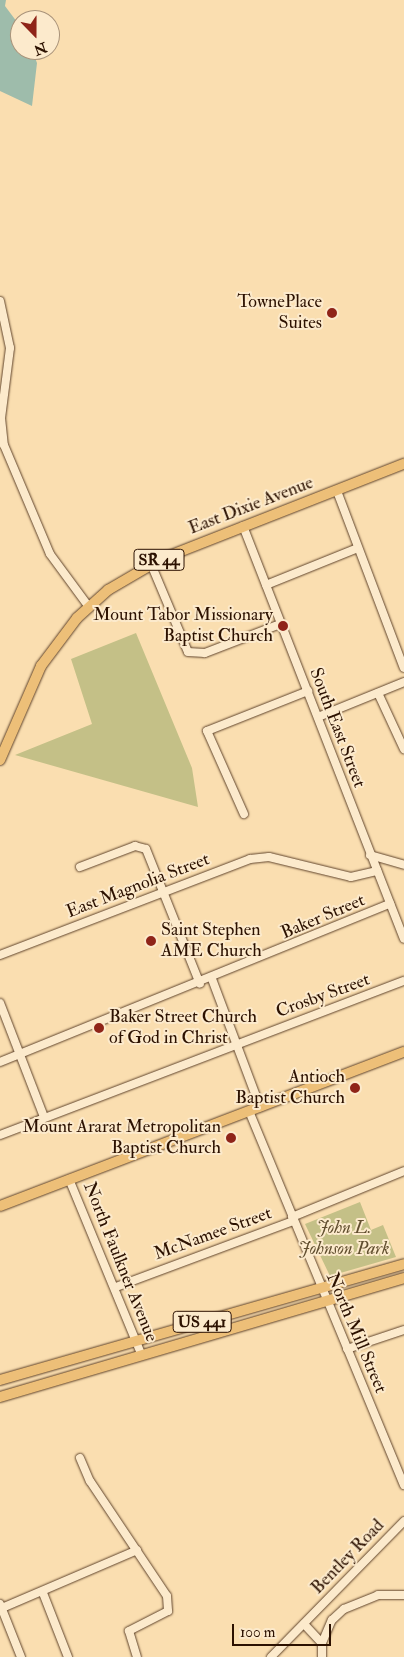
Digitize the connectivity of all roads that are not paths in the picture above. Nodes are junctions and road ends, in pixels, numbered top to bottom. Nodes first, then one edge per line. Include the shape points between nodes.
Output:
1 (0, 301) edge
2 (404, 464) edge
3 (337, 491) junction
4 (243, 526) junction
5 (358, 548) junction
6 (151, 564) junction
7 (266, 585) junction
8 (89, 607) junction
9 (280, 624) junction
10 (404, 668) edge
11 (404, 682) edge
12 (308, 691) junction
13 (378, 693) junction
14 (318, 717) junction
15 (404, 749) edge
16 (0, 760) edge
17 (244, 814) dead end
18 (370, 855) junction
19 (404, 865) edge
20 (80, 867) dead end
21 (377, 871) junction
22 (164, 893) junction
23 (390, 904) junction
24 (404, 940) edge
25 (0, 954) edge
26 (212, 979) junction
27 (404, 981) edge
28 (200, 984) junction
29 (0, 1003) edge
30 (235, 1044) junction
31 (404, 1052) edge
32 (20, 1054) junction
33 (0, 1062) edge
34 (260, 1107) junction
35 (249, 1111) junction
36 (44, 1117) junction
37 (0, 1135) edge
38 (404, 1170) edge
39 (69, 1179) junction
40 (0, 1206) edge
41 (292, 1219) junction
42 (404, 1264) edge
43 (404, 1278) edge
44 (116, 1287) junction
45 (320, 1288) junction
46 (325, 1300) junction
47 (404, 1330) edge
48 (137, 1341) junction
49 (347, 1349) junction
50 (142, 1356) junction
51 (0, 1380) edge
52 (0, 1397) edge
53 (80, 1458) dead end
54 (404, 1485) edge
55 (404, 1521) edge
56 (137, 1550) junction
57 (43, 1593) junction
58 (404, 1595) edge
59 (1, 1606) edge
60 (304, 1624) junction
61 (322, 1643) junction
62 (21, 1657) edge
63 (68, 1657) edge
64 (137, 1657) edge
65 (272, 1657) edge
66 (322, 1657) edge

1 - 8 street via 10,348 1,418 4,445 50,554
2 - 3 main road, East Dixie Avenue / SR 44
3 - 4 main road, East Dixie Avenue / SR 44
3 - 5 street
4 - 6 main road, East Dixie Avenue / SR 44
4 - 7 street, South East Street
5 - 7 street
5 - 10 street
6 - 8 main road, East Dixie Avenue / SR 44
6 - 9 street via 188,652 205,653
7 - 9 street, South East Street
8 - 16 main road, East Dixie Avenue / SR 44 via 41,666
9 - 12 street, South East Street
11 - 13 street
12 - 14 street, South East Street
12 - 17 street via 207,731
13 - 14 street
13 - 15 street
14 - 18 street, South East Street
18 - 19 street
18 - 21 street, South East Street
20 - 22 street via 140,845
21 - 22 street, East Magnolia Street via 351,877 289,861 250,859
21 - 23 street, South East Street
22 - 25 street, East Magnolia Street
22 - 28 street
23 - 24 street, South East Street
23 - 26 street, Baker Street
26 - 28 street, Baker Street
26 - 30 street
27 - 30 street, Crosby Street
28 - 32 street
29 - 32 street
30 - 34 street
30 - 36 street, Crosby Street
31 - 34 main road
32 - 33 street
32 - 36 street
34 - 35 main road
35 - 39 main road
35 - 41 street, North Mill Street
36 - 37 street, Crosby Street
38 - 41 street, McNamee Street
39 - 40 main road
39 - 44 street, North Faulkner Avenue
41 - 44 street, McNamee Street
41 - 45 street, North Mill Street
42 - 45 main road, US 441
43 - 46 main road, US 441
44 - 48 street, North Faulkner Avenue
45 - 46 street, North Mill Street
45 - 48 main road, US 441
46 - 49 street, North Mill Street
46 - 50 main road, US 441
47 - 49 street
48 - 50 street, North Faulkner Avenue
48 - 51 main road, US 441
49 - 54 street, North Mill Street
50 - 52 main road, US 441
53 - 56 street
55 - 60 street, Bentley Road
56 - 57 street
56 - 64 street via 169,1605 161,1616 129,1631
57 - 59 street
57 - 63 street
58 - 61 street via 378,1595 344,1609 332,1620
59 - 62 street
60 - 61 street
60 - 65 street, Bentley Road
61 - 66 street

